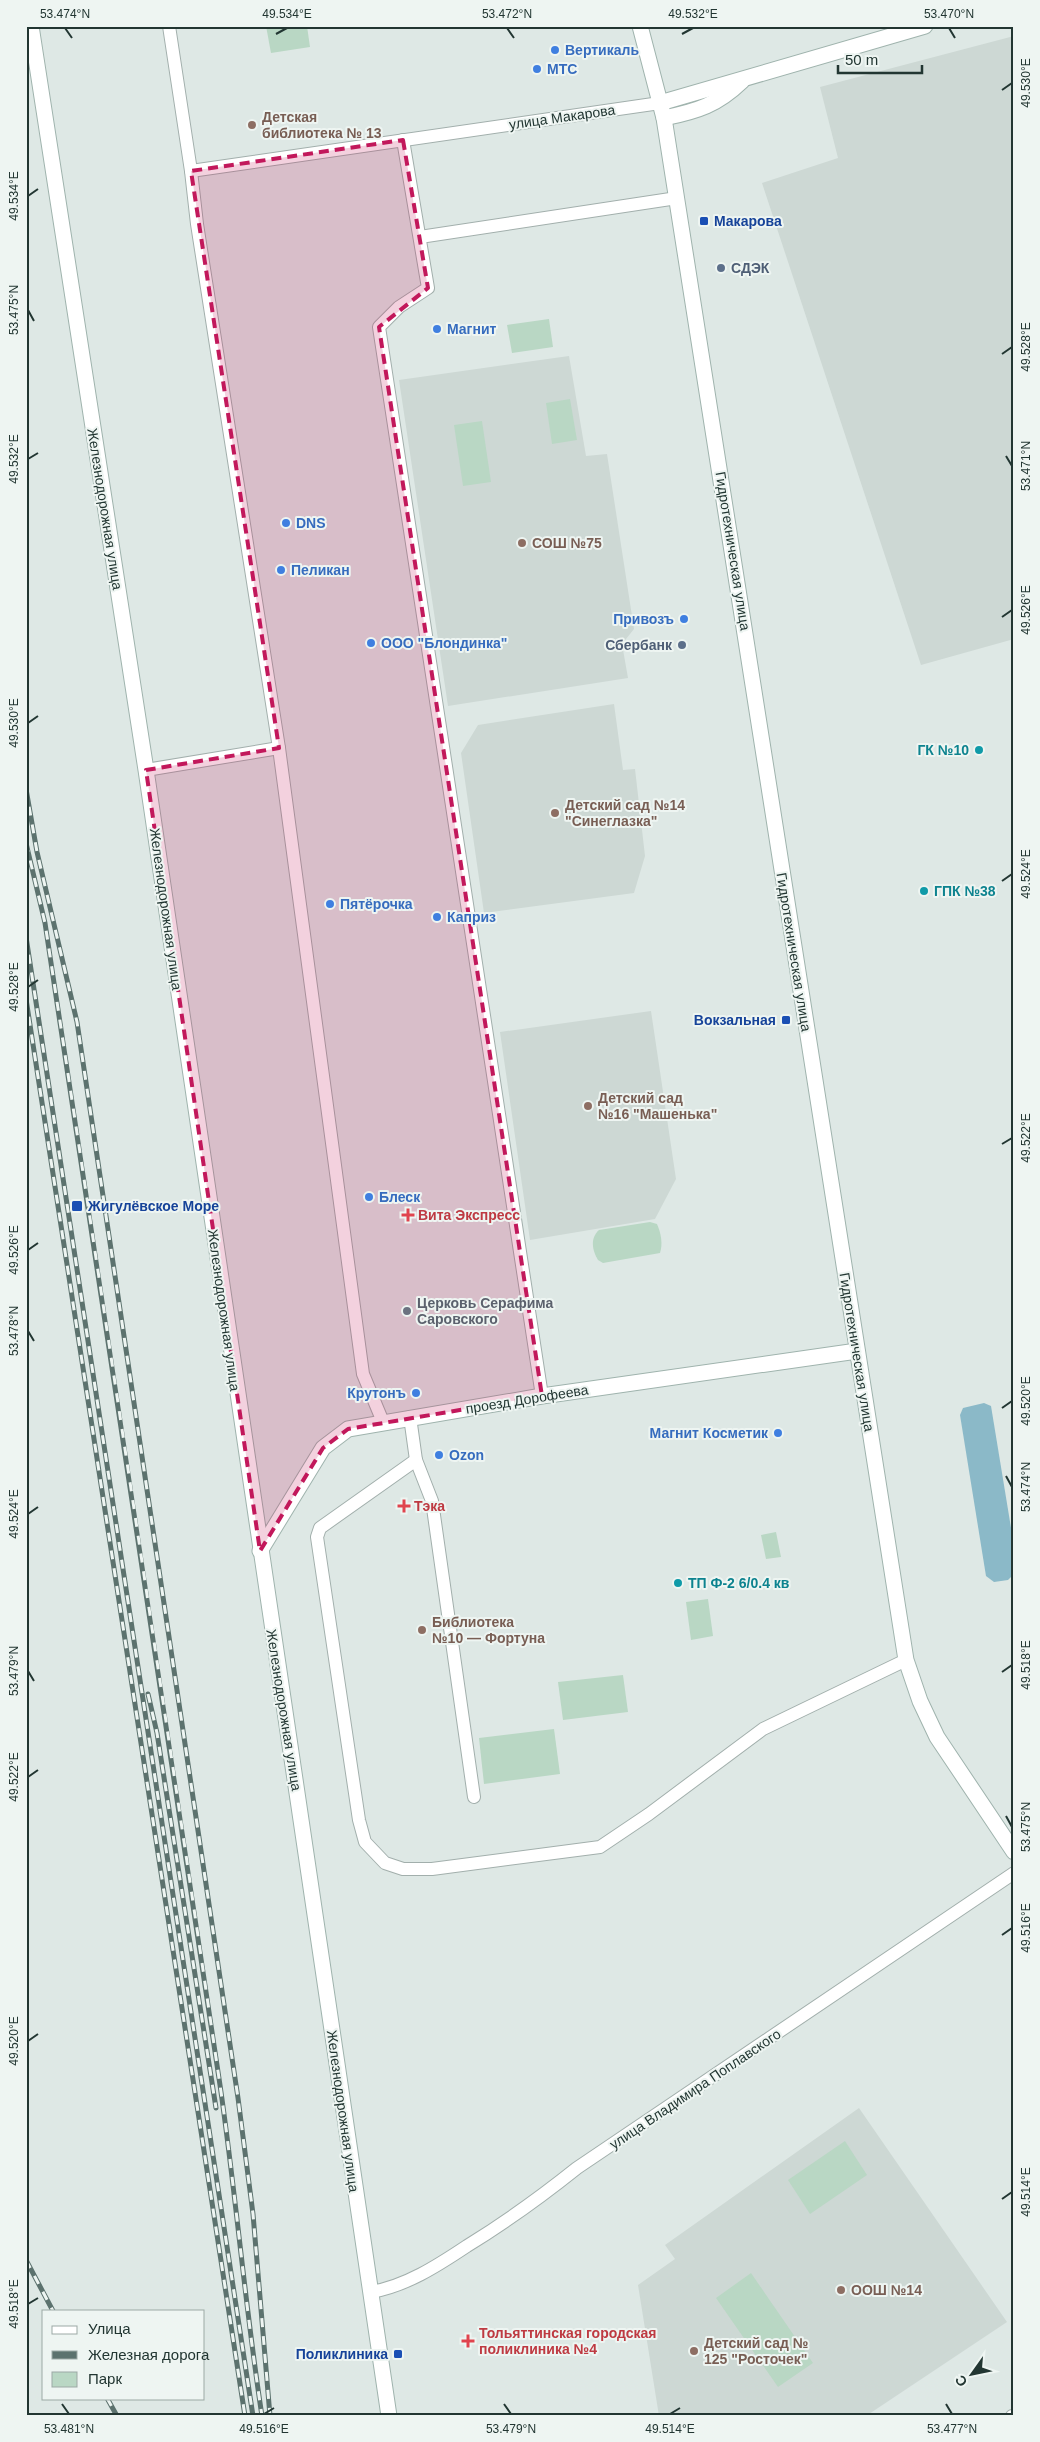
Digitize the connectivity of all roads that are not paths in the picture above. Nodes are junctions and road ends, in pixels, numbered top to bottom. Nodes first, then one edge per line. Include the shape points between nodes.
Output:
1 (31, 26) edge
2 (169, 26) edge
3 (640, 26) edge
4 (925, 26) edge
5 (745, 78) junction
6 (660, 103) junction
7 (637, 106) junction
8 (664, 118) junction
9 (403, 140) junction
10 (191, 171) junction
11 (678, 198) junction
12 (420, 237) junction
13 (279, 748) junction
14 (146, 770) junction
15 (857, 1351) junction
16 (542, 1396) junction
17 (410, 1417) junction
18 (383, 1422) junction
19 (416, 1460) junction
20 (260, 1551) junction
21 (906, 1660) junction
22 (474, 1797) dead end
23 (1014, 1851) edge
24 (1014, 1873) edge
25 (370, 2292) junction
26 (389, 2416) edge

1 - 14 main road, Железнодорожная улица
2 - 10 street
3 - 6 main road, Гидротехническая улица
4 - 5 main road, улица Макарова
5 - 6 main road, улица Макарова
5 - 8 main road via 726,97 707,107
6 - 7 street, улица Макарова
6 - 8 main road, Гидротехническая улица
7 - 8 street
7 - 9 street, улица Макарова
8 - 11 main road, Гидротехническая улица
9 - 10 street, улица Макарова
9 - 12 street
10 - 13 street
11 - 12 street
11 - 15 main road, Гидротехническая улица
12 - 16 street via 428,288 379,327
13 - 14 street
13 - 18 street via 363,1374
14 - 20 main road, Железнодорожная улица
15 - 16 main road, проезд Дорофеева
15 - 21 main road, Гидротехническая улица
16 - 17 main road, проезд Дорофеева
17 - 18 main road, проезд Дорофеева
17 - 19 street
18 - 20 main road, проезд Дорофеева via 348,1430 323,1448
19 - 21 street via 320,1528 317,1537 359,1820 365,1842 385,1863 402,1869 432,1870 600,1847 763,1729
19 - 22 street via 432,1501
20 - 25 main road, Железнодорожная улица
21 - 23 main road, Гидротехническая улица via 936,1737
24 - 25 street, улица Владимира Поплавского via 577,2168 522,2211 434,2268 389,2289
25 - 26 main road, Железнодорожная улица

